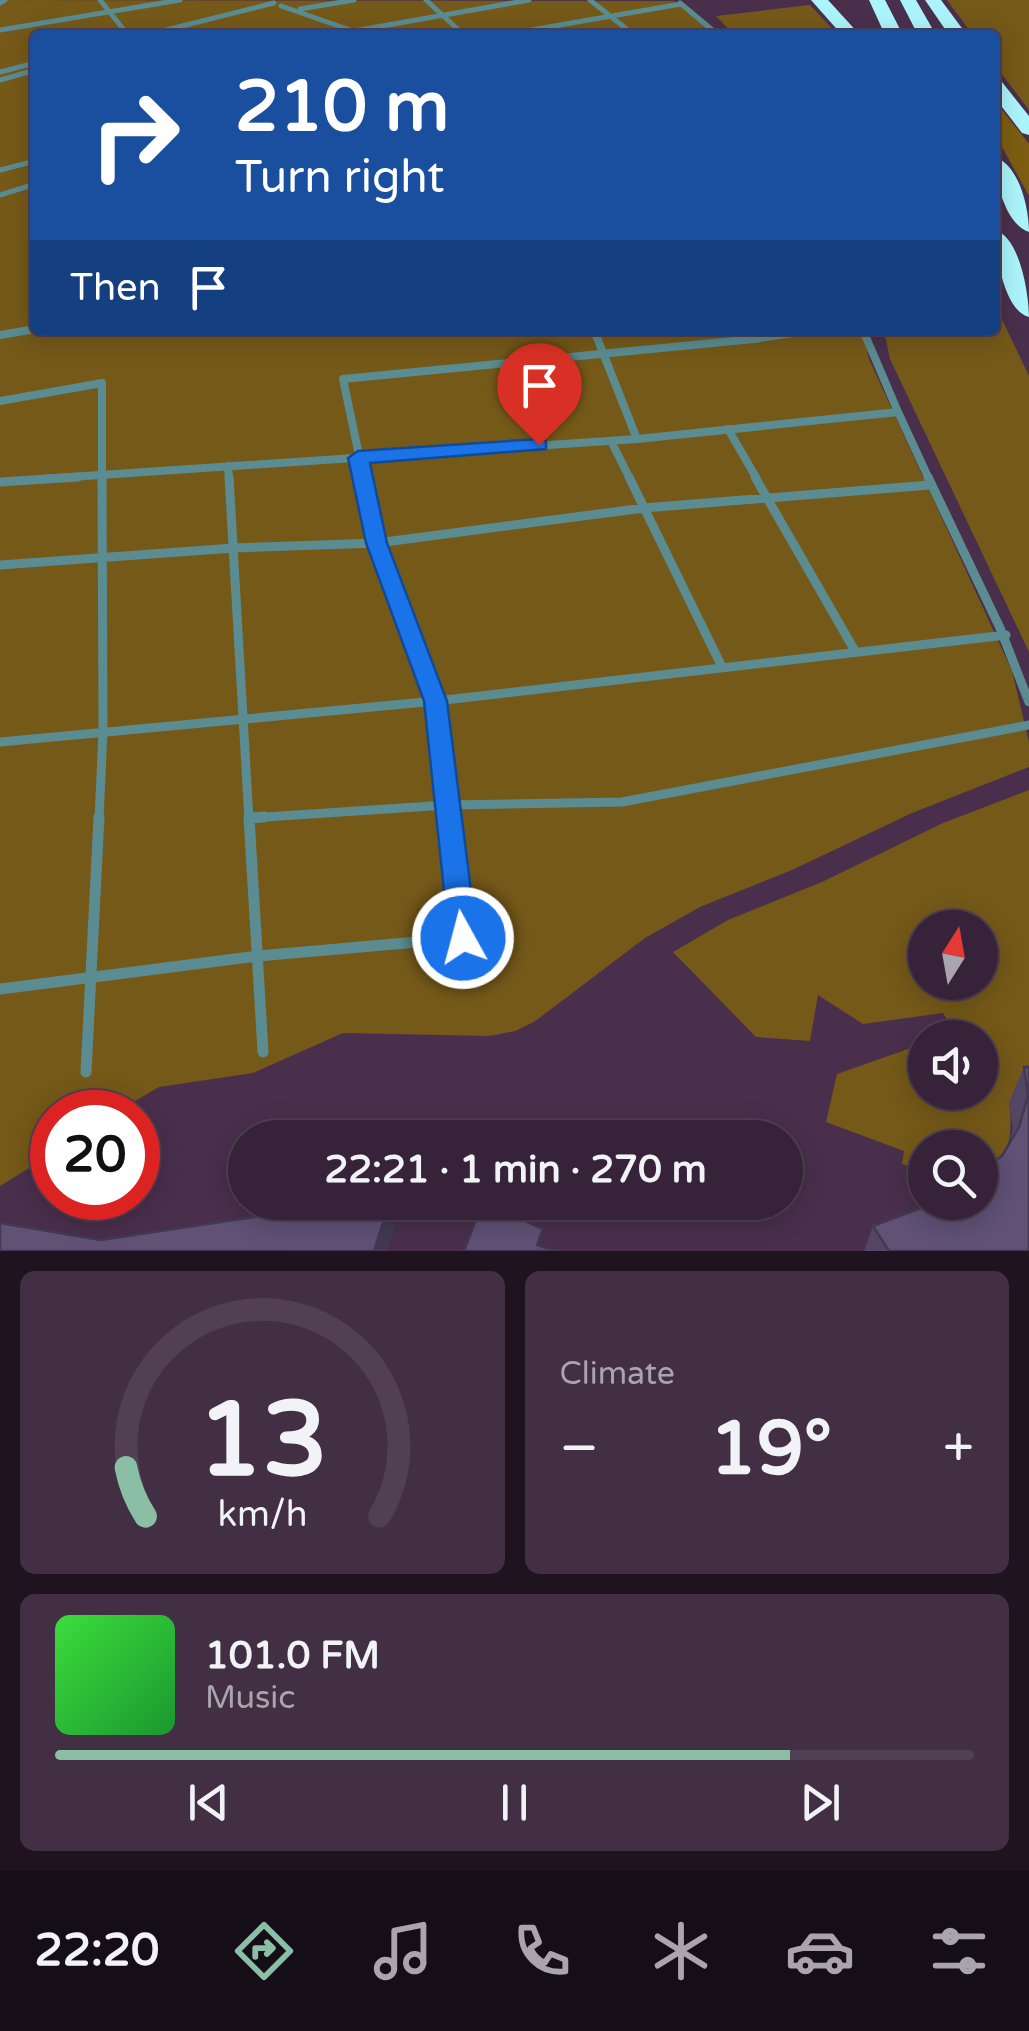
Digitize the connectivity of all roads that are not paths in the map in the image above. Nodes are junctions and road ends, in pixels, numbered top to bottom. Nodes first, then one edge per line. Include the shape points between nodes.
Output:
1 (100, 0) edge
2 (180, 0) edge
3 (354, 0) edge
4 (426, 0) edge
5 (529, 0) edge
6 (590, 0) edge
7 (819, 0) edge
8 (877, 0) edge
9 (908, 0) edge
10 (933, 0) edge
11 (679, 2) edge
12 (274, 3) edge
13 (298, 9) junction
14 (106, 12) junction
15 (443, 16) junction
16 (611, 16) junction
17 (0, 30) edge
18 (123, 30) edge
19 (166, 30) edge
20 (186, 30) edge
21 (349, 30) edge
22 (365, 30) edge
23 (458, 30) edge
24 (531, 30) edge
25 (628, 30) edge
26 (712, 30) edge
27 (846, 30) edge
28 (892, 30) edge
29 (924, 30) edge
30 (954, 30) edge
31 (30, 67) edge
32 (30, 68) edge
33 (0, 72) edge
34 (0, 80) edge
35 (1000, 92) edge
36 (1029, 129) edge
37 (30, 162) edge
38 (0, 170) edge
39 (1000, 172) edge
40 (30, 186) edge
41 (0, 195) edge
42 (1029, 226) edge
43 (1000, 248) edge
44 (1000, 285) edge
45 (1029, 310) edge
46 (30, 329) edge
47 (1029, 332) edge
48 (0, 335) edge
49 (596, 335) edge
50 (757, 335) edge
51 (865, 335) edge
52 (602, 352) junction
53 (0, 400) edge
54 (898, 412) junction
55 (728, 429) junction
56 (637, 439) junction
57 (611, 440) junction
58 (358, 458) junction
59 (228, 466) junction
60 (102, 475) junction
61 (0, 482) edge
62 (930, 485) junction
63 (769, 500) junction
64 (644, 508) junction
65 (377, 543) junction
66 (234, 548) junction
67 (102, 557) junction
68 (0, 565) edge
69 (1006, 635) junction
70 (855, 651) junction
71 (722, 667) junction
72 (436, 701) junction
73 (1029, 702) edge
74 (244, 716) junction
75 (1029, 726) edge
76 (103, 731) junction
77 (0, 742) edge
78 (447, 805) junction
79 (249, 818) junction
80 (258, 956) junction
81 (90, 978) junction
82 (0, 989) edge
83 (263, 1052) dead end
84 (86, 1072) dead end

1 - 14 lane
2 - 14 lane
3 - 13 lane
4 - 15 lane
5 - 15 lane
6 - 16 lane
7 - 27 highway
8 - 28 highway
9 - 29 highway
10 - 30 highway
11 - 16 lane
11 - 26 lane
12 - 13 lane
12 - 19 lane
12 - 20 lane
13 - 21 lane
14 - 17 lane
14 - 18 lane
15 - 22 lane
15 - 23 lane
16 - 24 lane
16 - 25 lane
31 - 33 lane
32 - 34 lane
35 - 36 highway
37 - 38 lane
39 - 42 highway
40 - 41 lane
43 - 45 highway
44 - 47 highway
46 - 48 lane
49 - 52 lane
50 - 52 lane
51 - 54 lane
52 - 56 lane
52 - 58 lane via 343,379
53 - 60 lane via 102,383
54 - 55 lane
54 - 62 lane
55 - 56 lane
55 - 63 lane
56 - 57 lane
57 - 58 lane
57 - 64 lane
58 - 59 lane
58 - 65 lane
59 - 60 lane
59 - 66 lane
60 - 61 lane
60 - 67 lane
62 - 63 lane
62 - 69 lane
63 - 64 lane
63 - 70 lane
64 - 65 lane
64 - 71 lane
65 - 66 lane
65 - 72 lane
66 - 67 lane
66 - 74 lane
67 - 68 lane
67 - 76 lane
69 - 70 lane
69 - 73 lane
70 - 71 lane
71 - 72 lane
72 - 74 lane
72 - 78 lane
74 - 76 lane
74 - 79 lane
75 - 78 lane via 622,802
76 - 77 lane
76 - 81 lane
78 - 79 lane
78 - 80 lane via 463,938
79 - 80 lane
80 - 81 lane
80 - 83 lane
81 - 82 lane
81 - 84 lane

